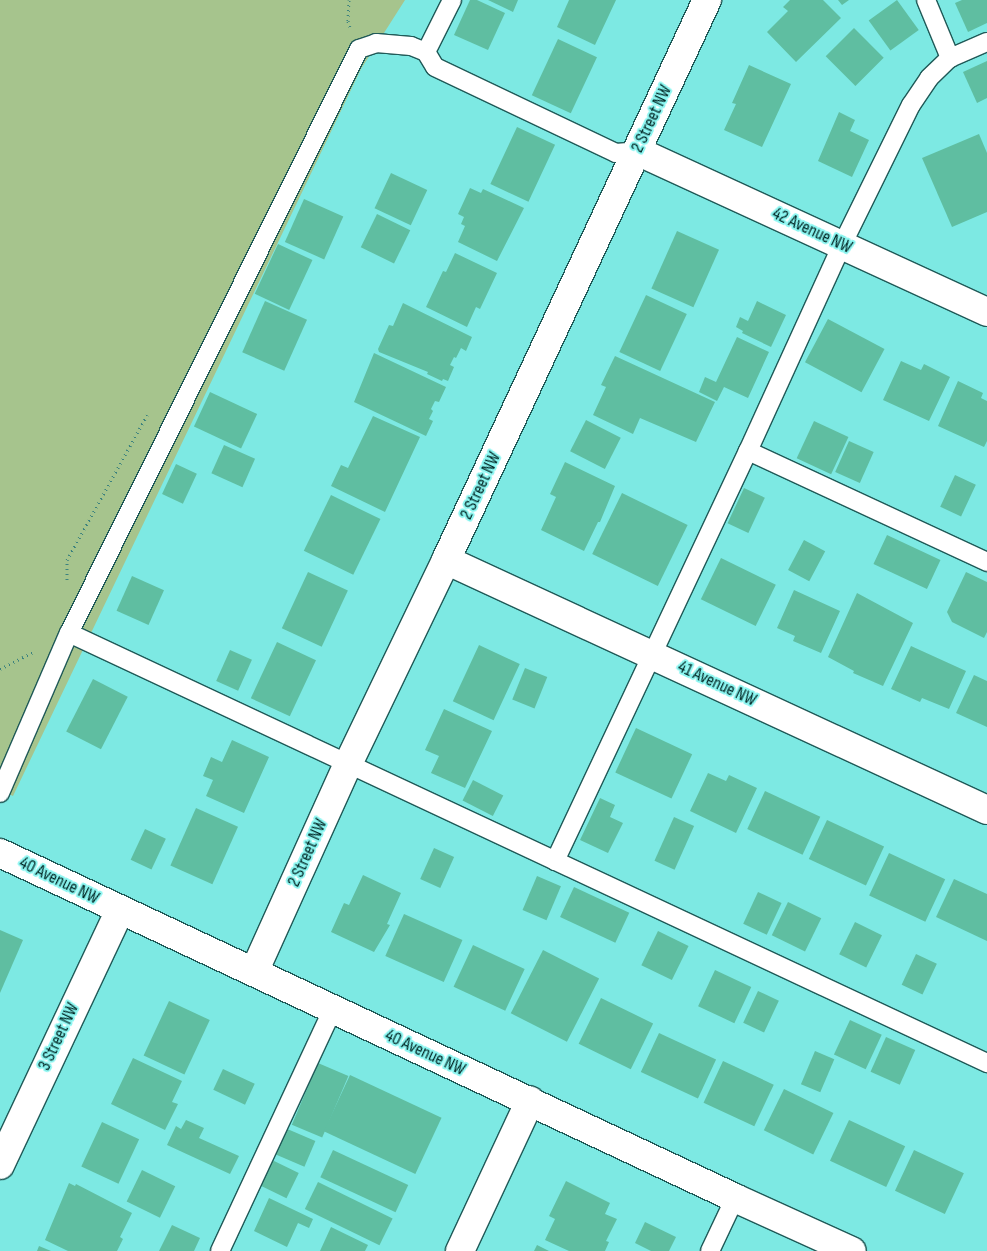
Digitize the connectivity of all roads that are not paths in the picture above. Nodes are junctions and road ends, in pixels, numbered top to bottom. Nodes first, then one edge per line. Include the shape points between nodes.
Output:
1 (452, 0) edge
2 (707, 0) edge
3 (926, 0) edge
4 (987, 42) edge
5 (426, 52) junction
6 (950, 58) junction
7 (637, 151) junction
8 (842, 245) junction
9 (984, 307) edge
10 (748, 451) junction
11 (446, 560) junction
12 (987, 562) edge
13 (70, 633) junction
14 (652, 654) junction
15 (348, 764) junction
16 (0, 793) edge
17 (987, 810) edge
18 (0, 853) edge
19 (555, 860) junction
20 (120, 910) junction
21 (254, 972) junction
22 (333, 1009) junction
23 (987, 1063) edge
24 (530, 1101) junction
25 (0, 1165) edge
26 (735, 1198) junction
27 (220, 1251) edge
28 (460, 1251) edge
29 (710, 1251) edge
30 (852, 1251) edge

1 - 5 lane
2 - 7 street, 2 Street NW
3 - 6 lane
4 - 6 lane
5 - 7 lane via 435,68 611,151
5 - 13 lane via 411,46 376,44 360,49
6 - 8 lane via 929,78 910,105
7 - 8 street, 42 Avenue NW
7 - 11 street, 2 Street NW
8 - 9 street, 42 Avenue NW
8 - 10 lane
10 - 12 lane
10 - 14 lane
11 - 14 street, 41 Avenue NW
11 - 15 street, 2 Street NW
13 - 15 lane
13 - 16 lane
14 - 17 street, 41 Avenue NW
14 - 19 lane
15 - 19 lane
15 - 21 street, 2 Street NW
18 - 20 street, 40 Avenue NW
19 - 23 lane
20 - 21 street, 40 Avenue NW
20 - 25 street, 3 Street NW
21 - 22 street, 40 Avenue NW
22 - 24 street, 40 Avenue NW
22 - 27 lane
24 - 26 street, 40 Avenue NW
24 - 28 street
26 - 29 lane
26 - 30 street, 40 Avenue NW

